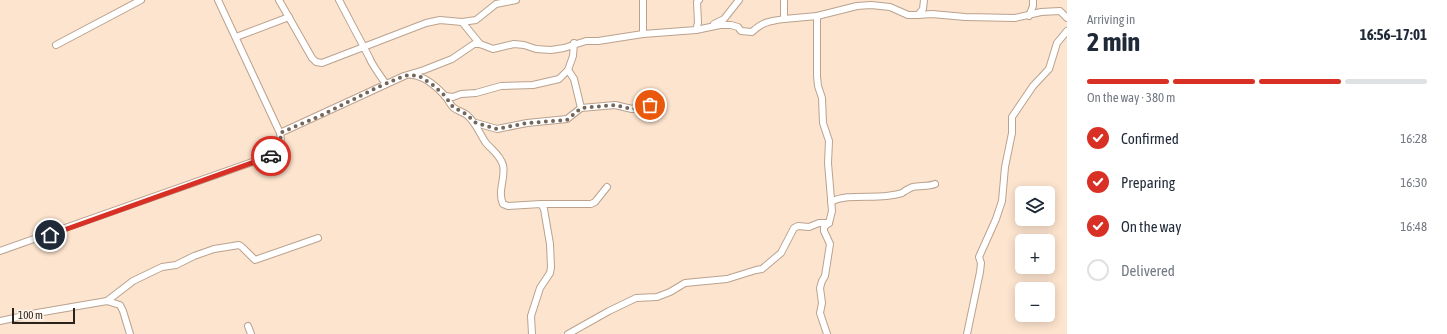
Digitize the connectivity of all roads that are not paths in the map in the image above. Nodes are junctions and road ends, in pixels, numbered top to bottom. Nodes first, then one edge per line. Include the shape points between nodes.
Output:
1 (141, 0) edge
2 (218, 0) edge
3 (279, 0) edge
4 (339, 0) edge
5 (516, 0) edge
6 (643, 0) edge
7 (699, 0) edge
8 (739, 0) edge
9 (784, 0) edge
10 (924, 0) edge
11 (1033, 0) edge
12 (918, 14) junction
13 (817, 16) junction
14 (1029, 16) junction
15 (289, 17) junction
16 (1067, 18) edge
17 (784, 19) junction
18 (462, 22) junction
19 (711, 26) junction
20 (696, 30) junction
21 (1067, 31) edge
22 (644, 34) junction
23 (236, 37) junction
24 (480, 44) junction
25 (574, 44) junction
26 (56, 45) dead end
27 (364, 47) junction
28 (568, 70) junction
29 (410, 75) junction
30 (386, 84) junction
31 (445, 96) junction
32 (650, 105) dead end
33 (581, 108) junction
34 (476, 123) junction
35 (280, 133) junction
36 (935, 184) dead end
37 (607, 187) dead end
38 (831, 202) junction
39 (541, 204) junction
40 (829, 223) junction
41 (318, 238) dead end
42 (0, 251) edge
43 (107, 301) junction
44 (0, 321) edge
45 (248, 326) dead end
46 (130, 334) edge
47 (251, 334) edge
48 (532, 334) edge
49 (568, 334) edge
50 (828, 334) edge
51 (967, 334) edge

1 - 26 street
2 - 23 street
3 - 15 street
4 - 27 street
5 - 18 street via 496,4 476,20
6 - 22 street
7 - 20 street
8 - 19 street via 724,18
9 - 17 street
10 - 12 street via 923,9
11 - 14 street
12 - 13 street via 908,15 890,7 871,5 856,6
12 - 14 street via 989,18
13 - 17 street
13 - 38 street via 817,76 822,98 822,123 829,141
14 - 16 street via 1041,12 1060,11
15 - 23 street
15 - 27 street via 316,62 322,63
17 - 19 street via 765,23 752,32 741,31 731,25
18 - 24 street
18 - 27 street via 440,20 426,23
19 - 20 street
20 - 22 street
21 - 51 street via 1057,43 1049,69 1033,86 1012,117 1002,201 979,257 980,272
22 - 25 street
23 - 35 street
24 - 25 street via 493,49 514,44 551,50
24 - 29 street via 474,44 452,59
25 - 28 street
27 - 30 street
28 - 31 street via 559,79 533,85 501,86 476,93
28 - 33 street via 574,79
29 - 30 street
29 - 31 street via 419,76
30 - 35 street
31 - 34 street via 453,107
32 - 33 street via 632,109 615,105
33 - 34 street via 567,120 527,123 497,129
34 - 39 street via 486,143 499,156 502,164 504,174 500,192 503,204
35 - 42 street via 280,144 276,152 259,161
36 - 38 street via 885,196 844,197
37 - 39 street via 591,204
38 - 40 street
39 - 48 street via 546,219 551,267 540,288 531,316
40 - 49 street via 794,228 781,252 762,269 727,279 685,283 657,297 636,298
40 - 50 street via 824,227 830,244 826,276 820,288 820,312
41 - 43 street via 255,260 239,245 214,249 176,266 162,267 133,281
43 - 44 street
43 - 46 street via 120,305
45 - 47 street

